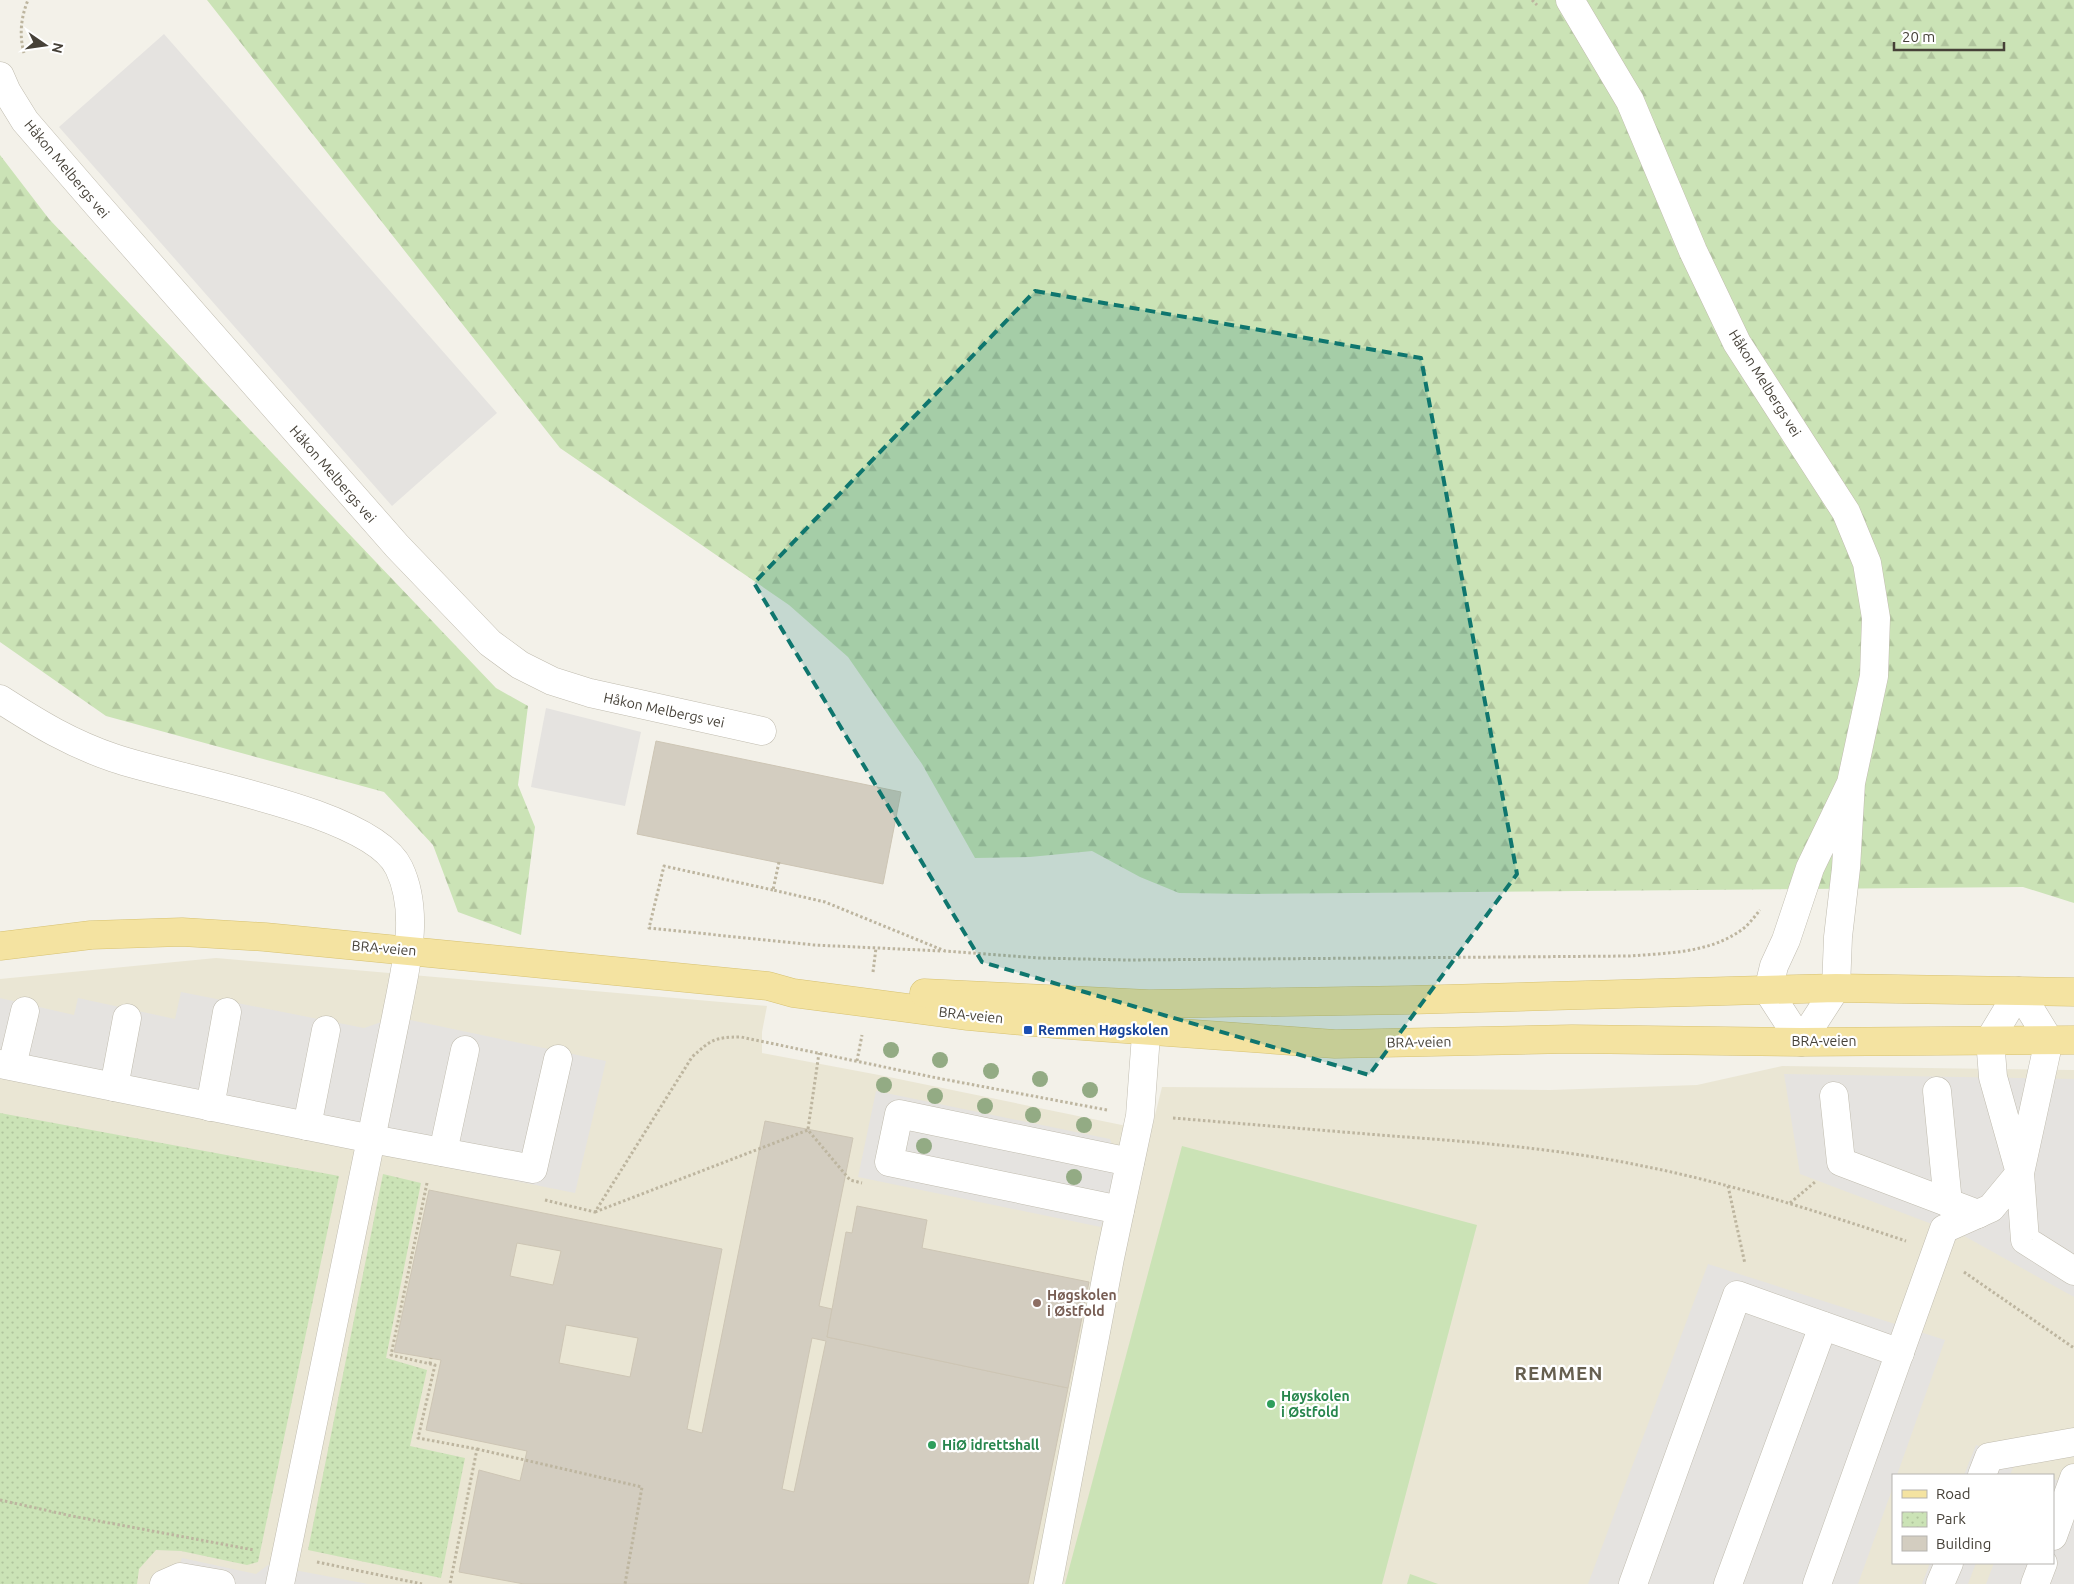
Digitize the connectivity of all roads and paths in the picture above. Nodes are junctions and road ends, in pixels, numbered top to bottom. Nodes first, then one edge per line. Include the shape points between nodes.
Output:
1 (28, 0) edge
2 (1570, 0) edge
3 (25, 56) dead end
4 (0, 76) edge
5 (0, 699) edge
6 (762, 731) dead end
7 (1852, 783) junction
8 (779, 862) dead end
9 (773, 890) junction
10 (1763, 906) dead end
11 (0, 946) edge
12 (409, 950) junction
13 (945, 951) junction
14 (768, 986) junction
15 (1836, 988) junction
16 (1768, 991) junction
17 (2019, 991) junction
18 (2074, 992) edge
19 (1149, 1004) junction
20 (25, 1011) dead end
21 (227, 1012) dead end
22 (127, 1018) dead end
23 (326, 1030) dead end
24 (1148, 1032) junction
25 (1990, 1040) junction
26 (2061, 1040) edge
27 (1801, 1042) junction
28 (465, 1050) dead end
29 (819, 1053) junction
30 (558, 1059) dead end
31 (6, 1065) edge
32 (114, 1087) junction
33 (1937, 1092) dead end
34 (1834, 1096) dead end
35 (210, 1106) junction
36 (1140, 1116) junction
37 (307, 1126) junction
38 (808, 1130) junction
39 (372, 1139) junction
40 (443, 1152) junction
41 (1130, 1162) junction
42 (2020, 1174) junction
43 (427, 1182) dead end
44 (869, 1184) dead end
45 (1728, 1186) junction
46 (536, 1198) dead end
47 (1948, 1203) junction
48 (1120, 1210) junction
49 (595, 1212) junction
50 (1978, 1214) junction
51 (1936, 1252) junction
52 (2074, 1271) edge
53 (1751, 1300) junction
54 (1823, 1326) junction
55 (2074, 1348) edge
56 (1900, 1354) junction
57 (431, 1358) dead end
58 (430, 1364) junction
59 (2074, 1442) edge
60 (477, 1449) junction
61 (1982, 1474) edge
62 (2074, 1478) edge
63 (0, 1500) edge
64 (2054, 1533) edge
65 (285, 1556) junction
66 (1949, 1564) edge
67 (2043, 1564) edge
68 (164, 1584) edge
69 (221, 1584) edge
70 (280, 1584) edge
71 (422, 1584) edge
72 (450, 1584) edge
73 (625, 1584) edge
74 (1048, 1584) edge
75 (1633, 1584) edge
76 (1728, 1584) edge
77 (1817, 1584) edge
78 (1940, 1584) edge
79 (2035, 1584) edge

1 - 3 path via 23,14 21,41
2 - 7 street, Håkon Melbergs vei via 1630,101 1692,251 1737,343 1846,512 1867,563 1876,618 1874,676
4 - 6 street, Håkon Melbergs vei via 25,122 396,546 490,643 520,665 590,694
5 - 12 street via 79,745 117,759 308,811 358,831 381,845 398,866 408,891
7 - 15 street
7 - 16 street via 1810,868
8 - 9 path
9 - 13 path via 825,902
9 - 13 path via 664,866 649,928 814,945
10 - 13 path via 1745,928 1712,946 1630,956 1127,960
11 - 12 main road, BRA-veien via 91,935 182,932
12 - 14 main road, BRA-veien
12 - 39 street
14 - 19 main road, BRA-veien via 793,984
14 - 24 main road, BRA-veien via 793,993 968,1016
15 - 16 main road, BRA-veien
15 - 17 main road, BRA-veien
15 - 27 street
16 - 19 main road, BRA-veien
16 - 27 street
17 - 18 main road, BRA-veien
17 - 25 street
17 - 26 street
19 - 24 street
20 - 31 street
21 - 35 street
22 - 32 street
23 - 37 street
24 - 27 main road, BRA-veien via 1334,1044 1572,1038
24 - 36 street
25 - 26 main road, BRA-veien
25 - 27 main road, BRA-veien
25 - 42 street via 1993,1077
26 - 42 street
28 - 40 street
29 - 36 path
29 - 38 path
29 - 49 path via 741,1036 721,1037 709,1042 692,1057
30 - 40 street via 533,1170
31 - 32 street
32 - 35 street
33 - 47 street
34 - 47 street via 1841,1162
35 - 37 street
36 - 41 street
36 - 45 path via 1464,1141 1644,1166
37 - 39 street
38 - 44 path via 850,1180
38 - 49 path
39 - 40 street
39 - 65 street
41 - 48 street
41 - 48 street via 899,1114 889,1162
42 - 50 street via 1991,1208
42 - 52 street via 2025,1240
43 - 58 path via 391,1355
45 - 51 path via 1790,1203
45 - 53 path
46 - 49 path
47 - 50 street
48 - 74 street
50 - 51 street via 1944,1229
51 - 55 path
51 - 56 street
53 - 54 street
53 - 75 street via 1737,1295
54 - 56 street
54 - 76 street
56 - 77 street
57 - 58 path
58 - 60 path via 435,1365 418,1438
59 - 61 street via 1989,1457
60 - 72 path
60 - 73 path via 642,1487
62 - 64 street
63 - 65 path
65 - 70 street
65 - 71 path
66 - 78 street
67 - 79 street
68 - 69 street via 180,1577

